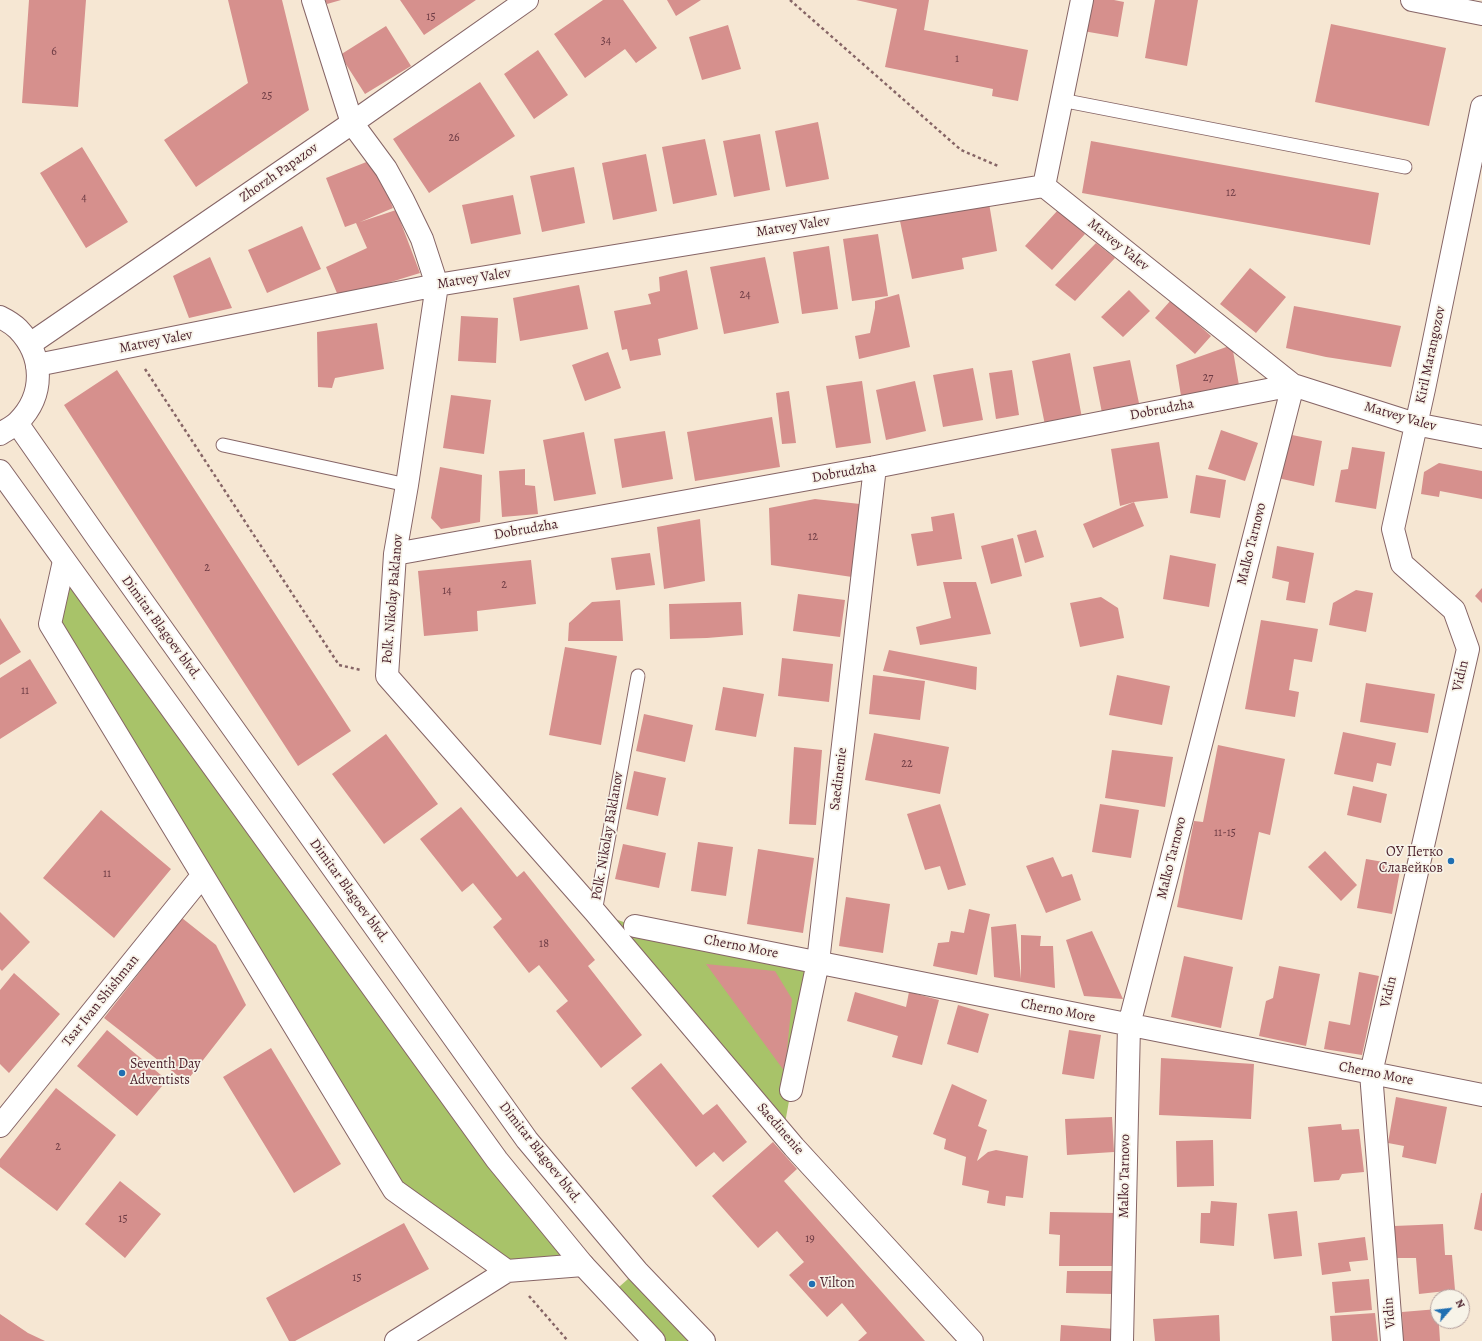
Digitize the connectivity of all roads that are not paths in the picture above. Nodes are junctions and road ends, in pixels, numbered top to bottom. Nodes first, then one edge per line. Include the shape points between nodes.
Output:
1 (313, 0) edge
2 (527, 0) edge
3 (1082, 0) edge
4 (1412, 0) edge
5 (1482, 14) edge
6 (1061, 100) junction
7 (1482, 107) edge
8 (352, 123) junction
9 (1405, 167) dead end
10 (1044, 186) junction
11 (437, 285) junction
12 (0, 317) edge
13 (30, 344) junction
14 (37, 365) junction
15 (1293, 384) junction
16 (1415, 424) junction
17 (8, 429) edge
18 (1482, 436) edge
19 (223, 445) dead end
20 (875, 467) junction
21 (0, 471) edge
22 (407, 485) junction
23 (395, 554) junction
24 (64, 561) junction
25 (1468, 649) joint
26 (638, 676) dead end
27 (202, 876) junction
28 (595, 912) junction
29 (635, 926) dead end
30 (818, 962) junction
31 (1129, 1025) junction
32 (1371, 1073) junction
33 (791, 1090) dead end
34 (1482, 1095) edge
35 (0, 1126) edge
36 (583, 1265) junction
37 (507, 1271) junction
38 (396, 1341) edge
39 (654, 1341) edge
40 (704, 1341) edge
41 (972, 1341) edge
42 (1122, 1341) edge
43 (1392, 1341) edge

1 - 8 street, Polk. Nikolay Baklanov
2 - 8 street, Zhorzh Papazov
3 - 6 street
4 - 5 street
6 - 9 lane
6 - 10 street
7 - 16 street, Kiril Marangozov
8 - 11 street, Polk. Nikolay Baklanov via 386,169 403,200 422,239
8 - 13 street, Zhorzh Papazov
10 - 11 street, Matvey Valev
10 - 15 street, Matvey Valev
11 - 14 street, Matvey Valev
11 - 22 street, Polk. Nikolay Baklanov
12 - 13 street via 17,327
13 - 14 street
14 - 17 street via 38,386 31,407
15 - 16 street, Matvey Valev
15 - 20 street, Dobrudzha
15 - 31 street, Malko Tarnovo
16 - 18 street, Matvey Valev
16 - 25 street, Kiril Marangozov via 1392,529 1402,564 1454,610
17 - 40 street, Dimitar Blagoev blvd. via 94,533 527,1140 637,1271
19 - 22 lane
20 - 23 street, Dobrudzha
20 - 30 street, Saedinenie
21 - 24 street
22 - 23 street, Polk. Nikolay Baklanov
23 - 28 street, Polk. Nikolay Baklanov via 387,676
24 - 27 street via 50,624
24 - 36 street via 497,1160
25 - 32 street, Vidin
26 - 28 lane, Polk. Nikolay Baklanov
27 - 35 street, Tsar Ivan Shishman
27 - 37 street via 394,1190
28 - 41 street, Saedinenie via 791,1142
29 - 30 street, Cherno More
30 - 31 street, Cherno More
30 - 33 street, Saedinenie
31 - 32 street, Cherno More
31 - 42 street, Malko Tarnovo
32 - 34 street, Cherno More
32 - 43 street, Vidin
36 - 37 street
36 - 39 street
37 - 38 street

